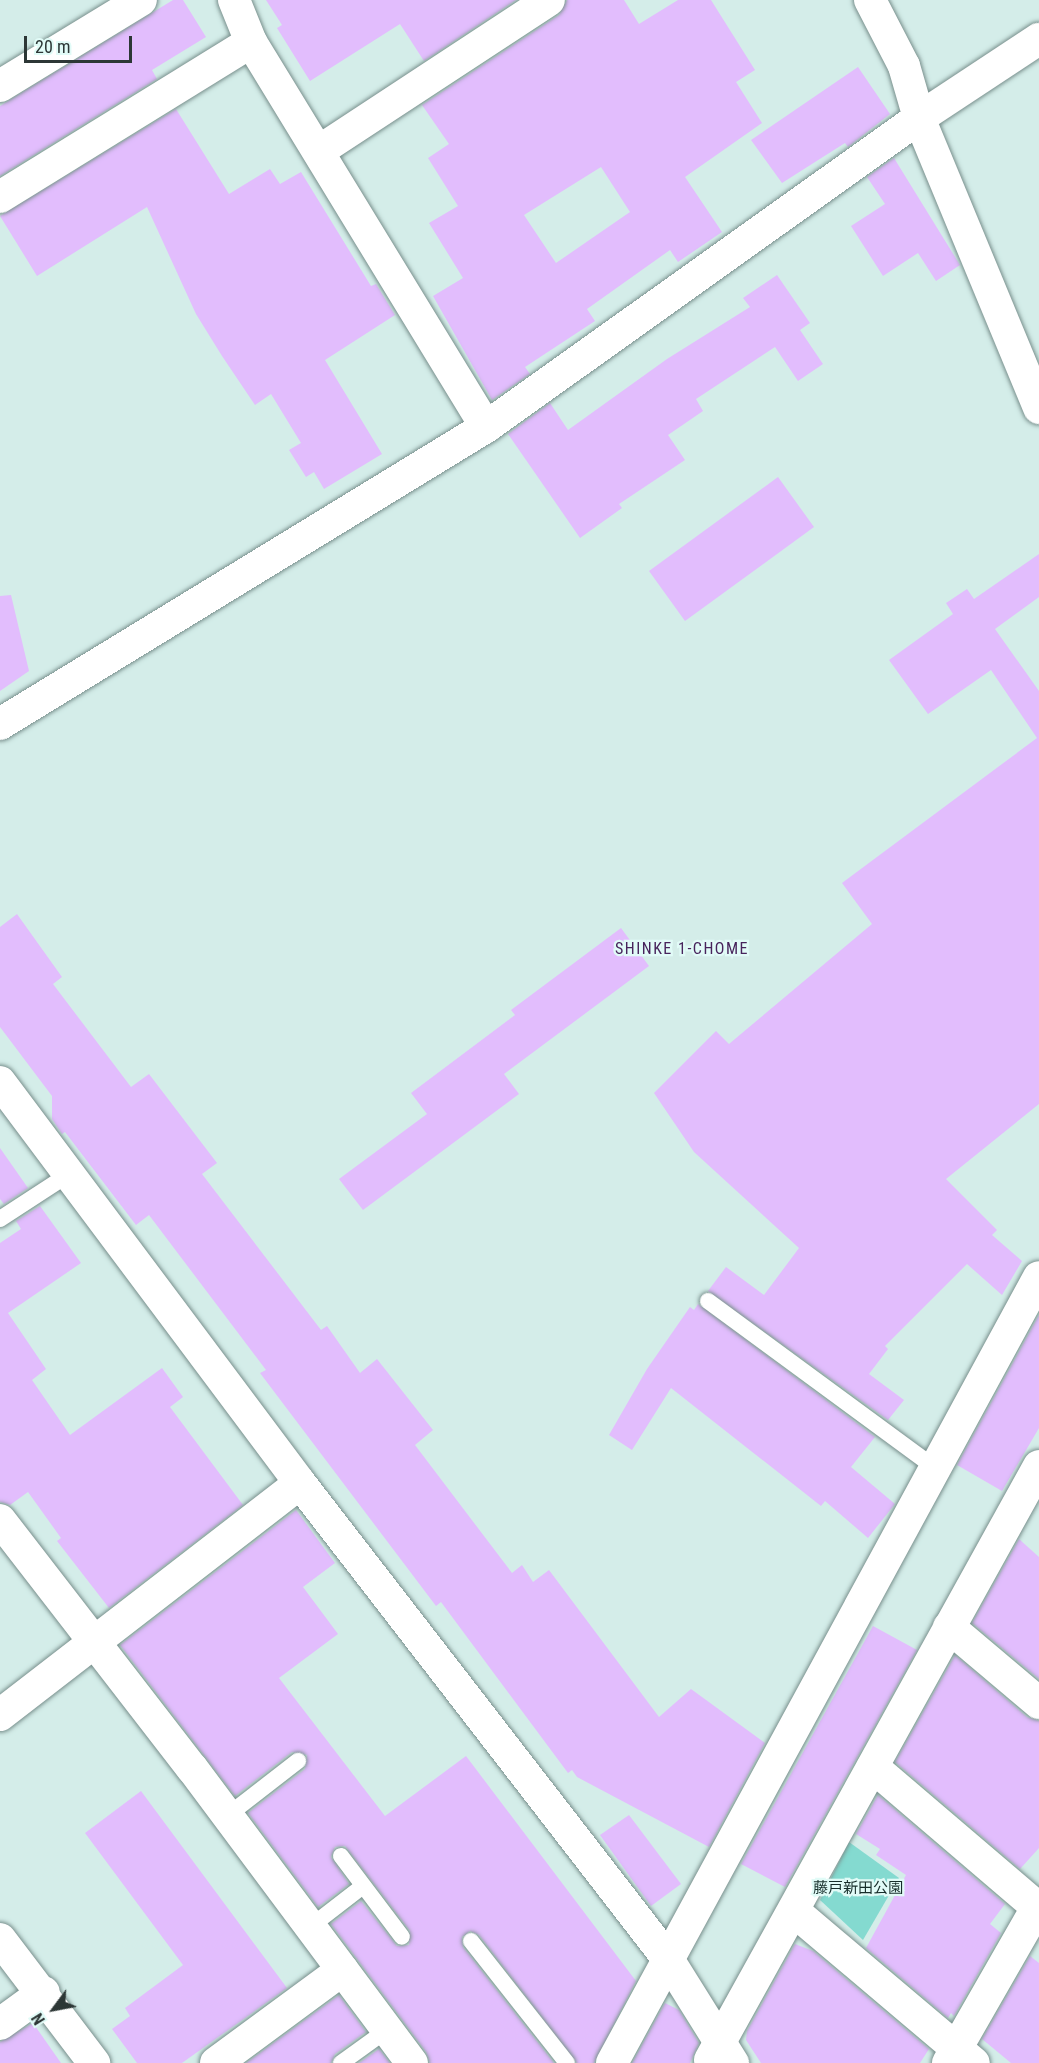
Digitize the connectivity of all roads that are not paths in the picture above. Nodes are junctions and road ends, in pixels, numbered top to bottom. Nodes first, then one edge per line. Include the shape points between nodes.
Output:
1 (141, 0) edge
2 (234, 0) edge
3 (549, 0) edge
4 (870, 0) edge
5 (1039, 39) edge
6 (251, 42) junction
7 (0, 86) edge
8 (919, 118) junction
9 (319, 151) junction
10 (0, 197) edge
11 (1039, 408) edge
12 (486, 427) junction
13 (0, 724) edge
14 (0, 1082) edge
15 (69, 1174) junction
16 (0, 1219) edge
17 (1039, 1277) edge
18 (708, 1301) dead end
19 (1039, 1466) edge
20 (935, 1468) junction
21 (300, 1483) junction
22 (1030, 1500) edge
23 (0, 1520) edge
24 (949, 1627) junction
25 (92, 1644) junction
26 (1039, 1703) edge
27 (0, 1715) edge
28 (298, 1761) dead end
29 (873, 1767) junction
30 (227, 1816) junction
31 (341, 1856) dead end
32 (363, 1886) junction
33 (1038, 1907) edge
34 (795, 1912) junction
35 (310, 1927) junction
36 (402, 1937) dead end
37 (0, 1939) edge
38 (471, 1941) dead end
39 (668, 1959) junction
40 (342, 1970) junction
41 (44, 1992) junction
42 (0, 2024) edge
43 (387, 2030) junction
44 (720, 2057) edge
45 (960, 2058) edge
46 (94, 2063) edge
47 (216, 2063) edge
48 (341, 2063) edge
49 (412, 2063) edge
50 (567, 2063) edge
51 (612, 2063) edge

1 - 7 street
2 - 6 street
3 - 9 street
4 - 8 street via 904,66
5 - 8 street
6 - 9 street
6 - 10 street
8 - 11 street
8 - 12 street
9 - 12 street
12 - 13 street
14 - 15 street
15 - 16 lane
15 - 21 street
17 - 20 street
18 - 20 lane
19 - 22 street
20 - 39 street
21 - 25 street
21 - 39 street
22 - 24 street
23 - 25 street
24 - 26 street
24 - 29 street
25 - 27 street
25 - 30 street
28 - 30 lane
29 - 33 street
29 - 34 street
30 - 35 street
31 - 32 lane
32 - 35 lane
32 - 36 lane
33 - 45 street
34 - 44 street
34 - 45 street
35 - 40 street
37 - 41 street
38 - 50 lane
39 - 44 street
39 - 51 street
40 - 43 street
40 - 47 street
41 - 42 street
41 - 46 street
43 - 48 lane
43 - 49 street

